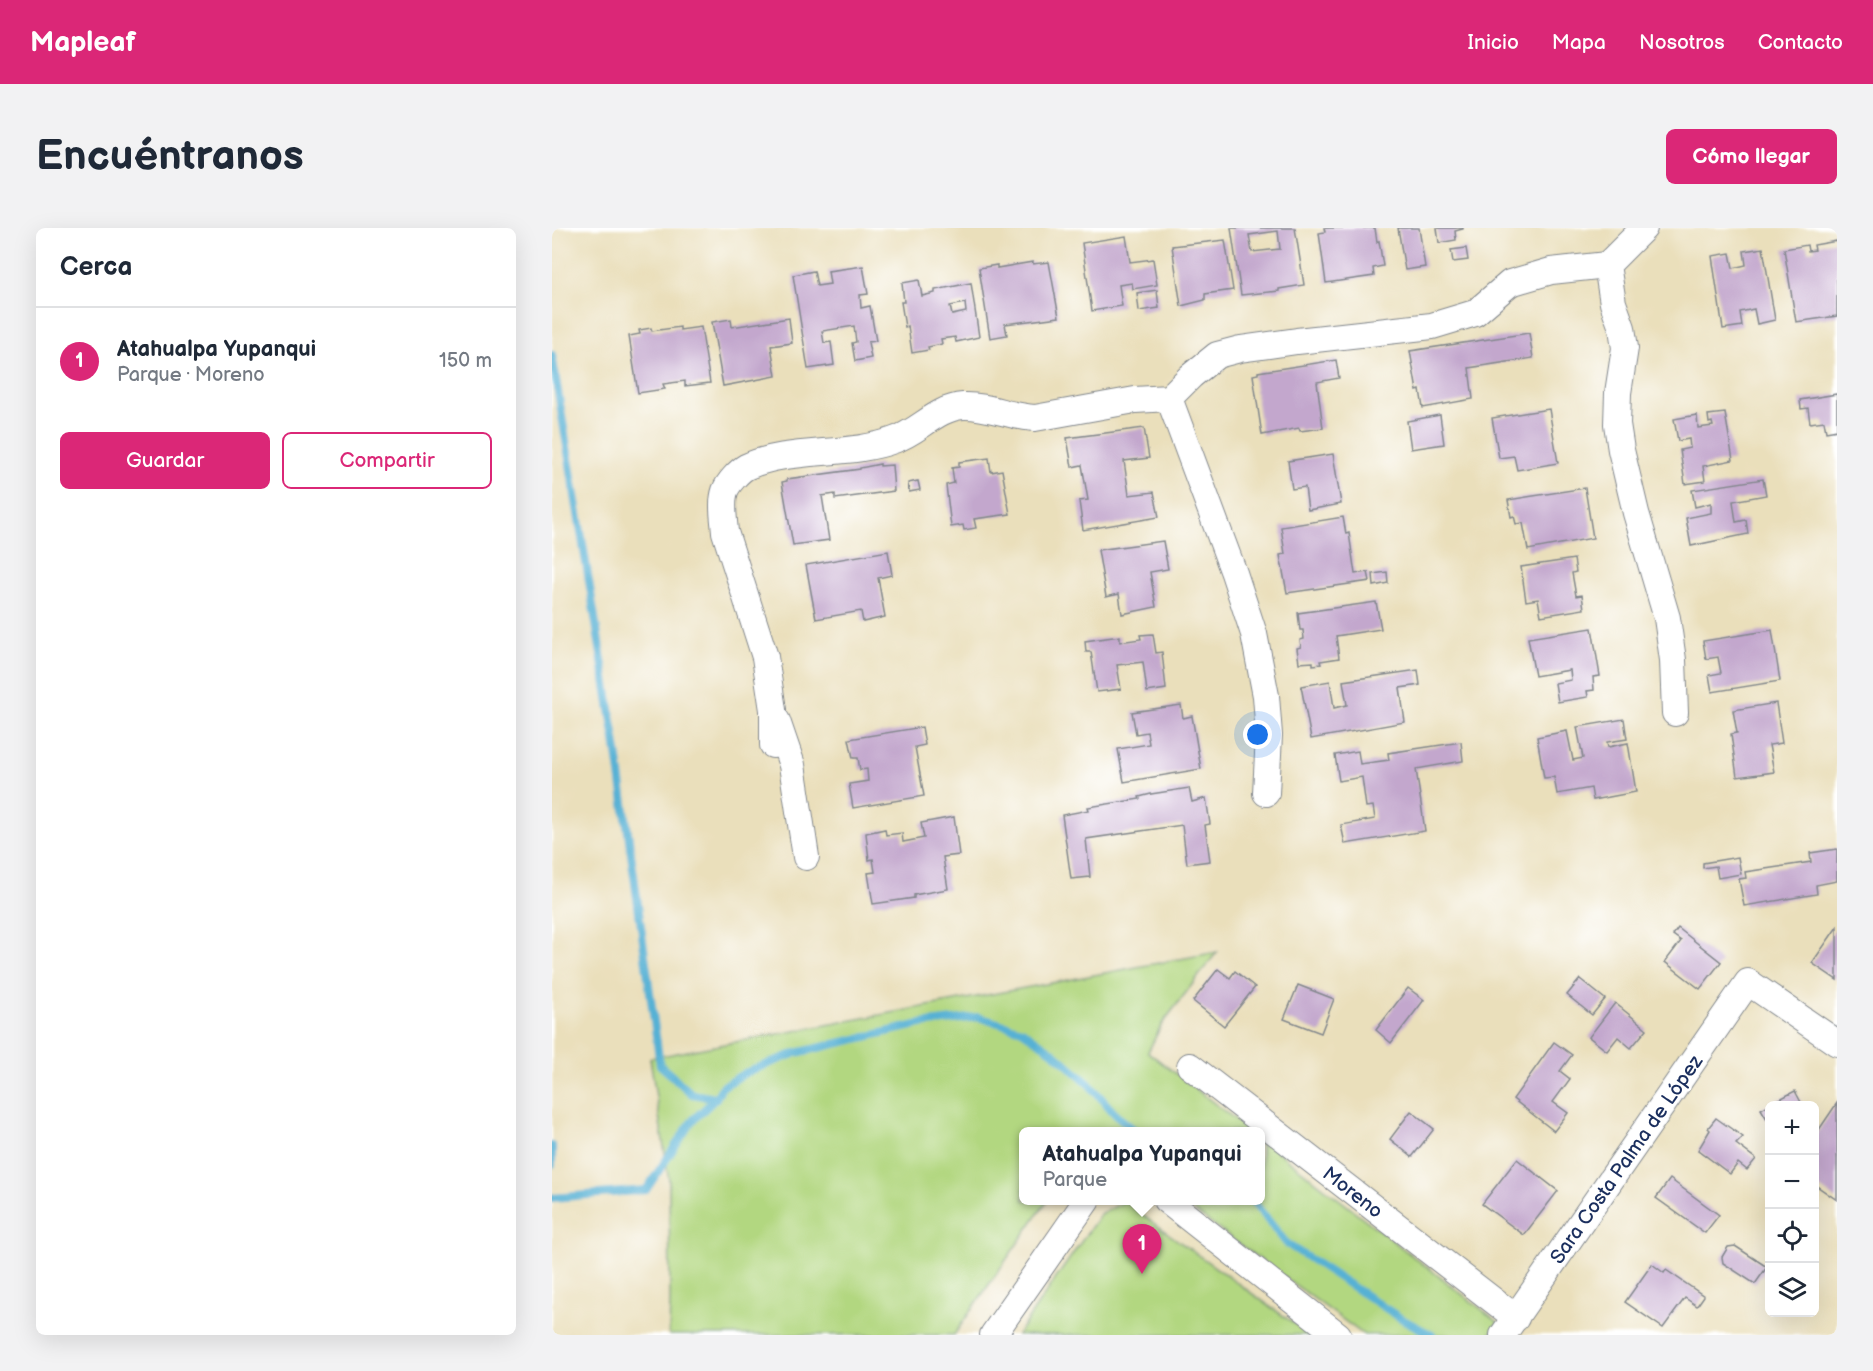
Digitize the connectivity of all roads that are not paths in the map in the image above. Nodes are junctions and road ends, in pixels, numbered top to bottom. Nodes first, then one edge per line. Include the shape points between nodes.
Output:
1 (1644, 228) edge
2 (1607, 265) junction
3 (1169, 398) junction
4 (773, 710) junction
5 (1675, 713) dead end
6 (773, 745) dead end
7 (1266, 793) dead end
8 (806, 857) dead end
9 (1837, 1043) edge
10 (1190, 1066) dead end
11 (1084, 1205) edge
12 (1172, 1205) edge
13 (1510, 1326) edge
14 (993, 1335) edge
15 (1338, 1335) edge

1 - 2 street
2 - 3 street via 1551,271 1510,284 1475,313 1432,326 1297,341 1217,355
2 - 5 street via 1625,348 1617,424 1636,513 1667,618
3 - 4 street via 1135,400 1035,418 961,406 944,410 894,441 766,460 744,468 725,490 725,531 765,657
3 - 7 street via 1254,634 1269,735
4 - 6 street
4 - 8 street via 792,765
9 - 13 street, Sara Costa Palma de López via 1749,982
10 - 13 street, Moreno
11 - 14 street
12 - 15 street

